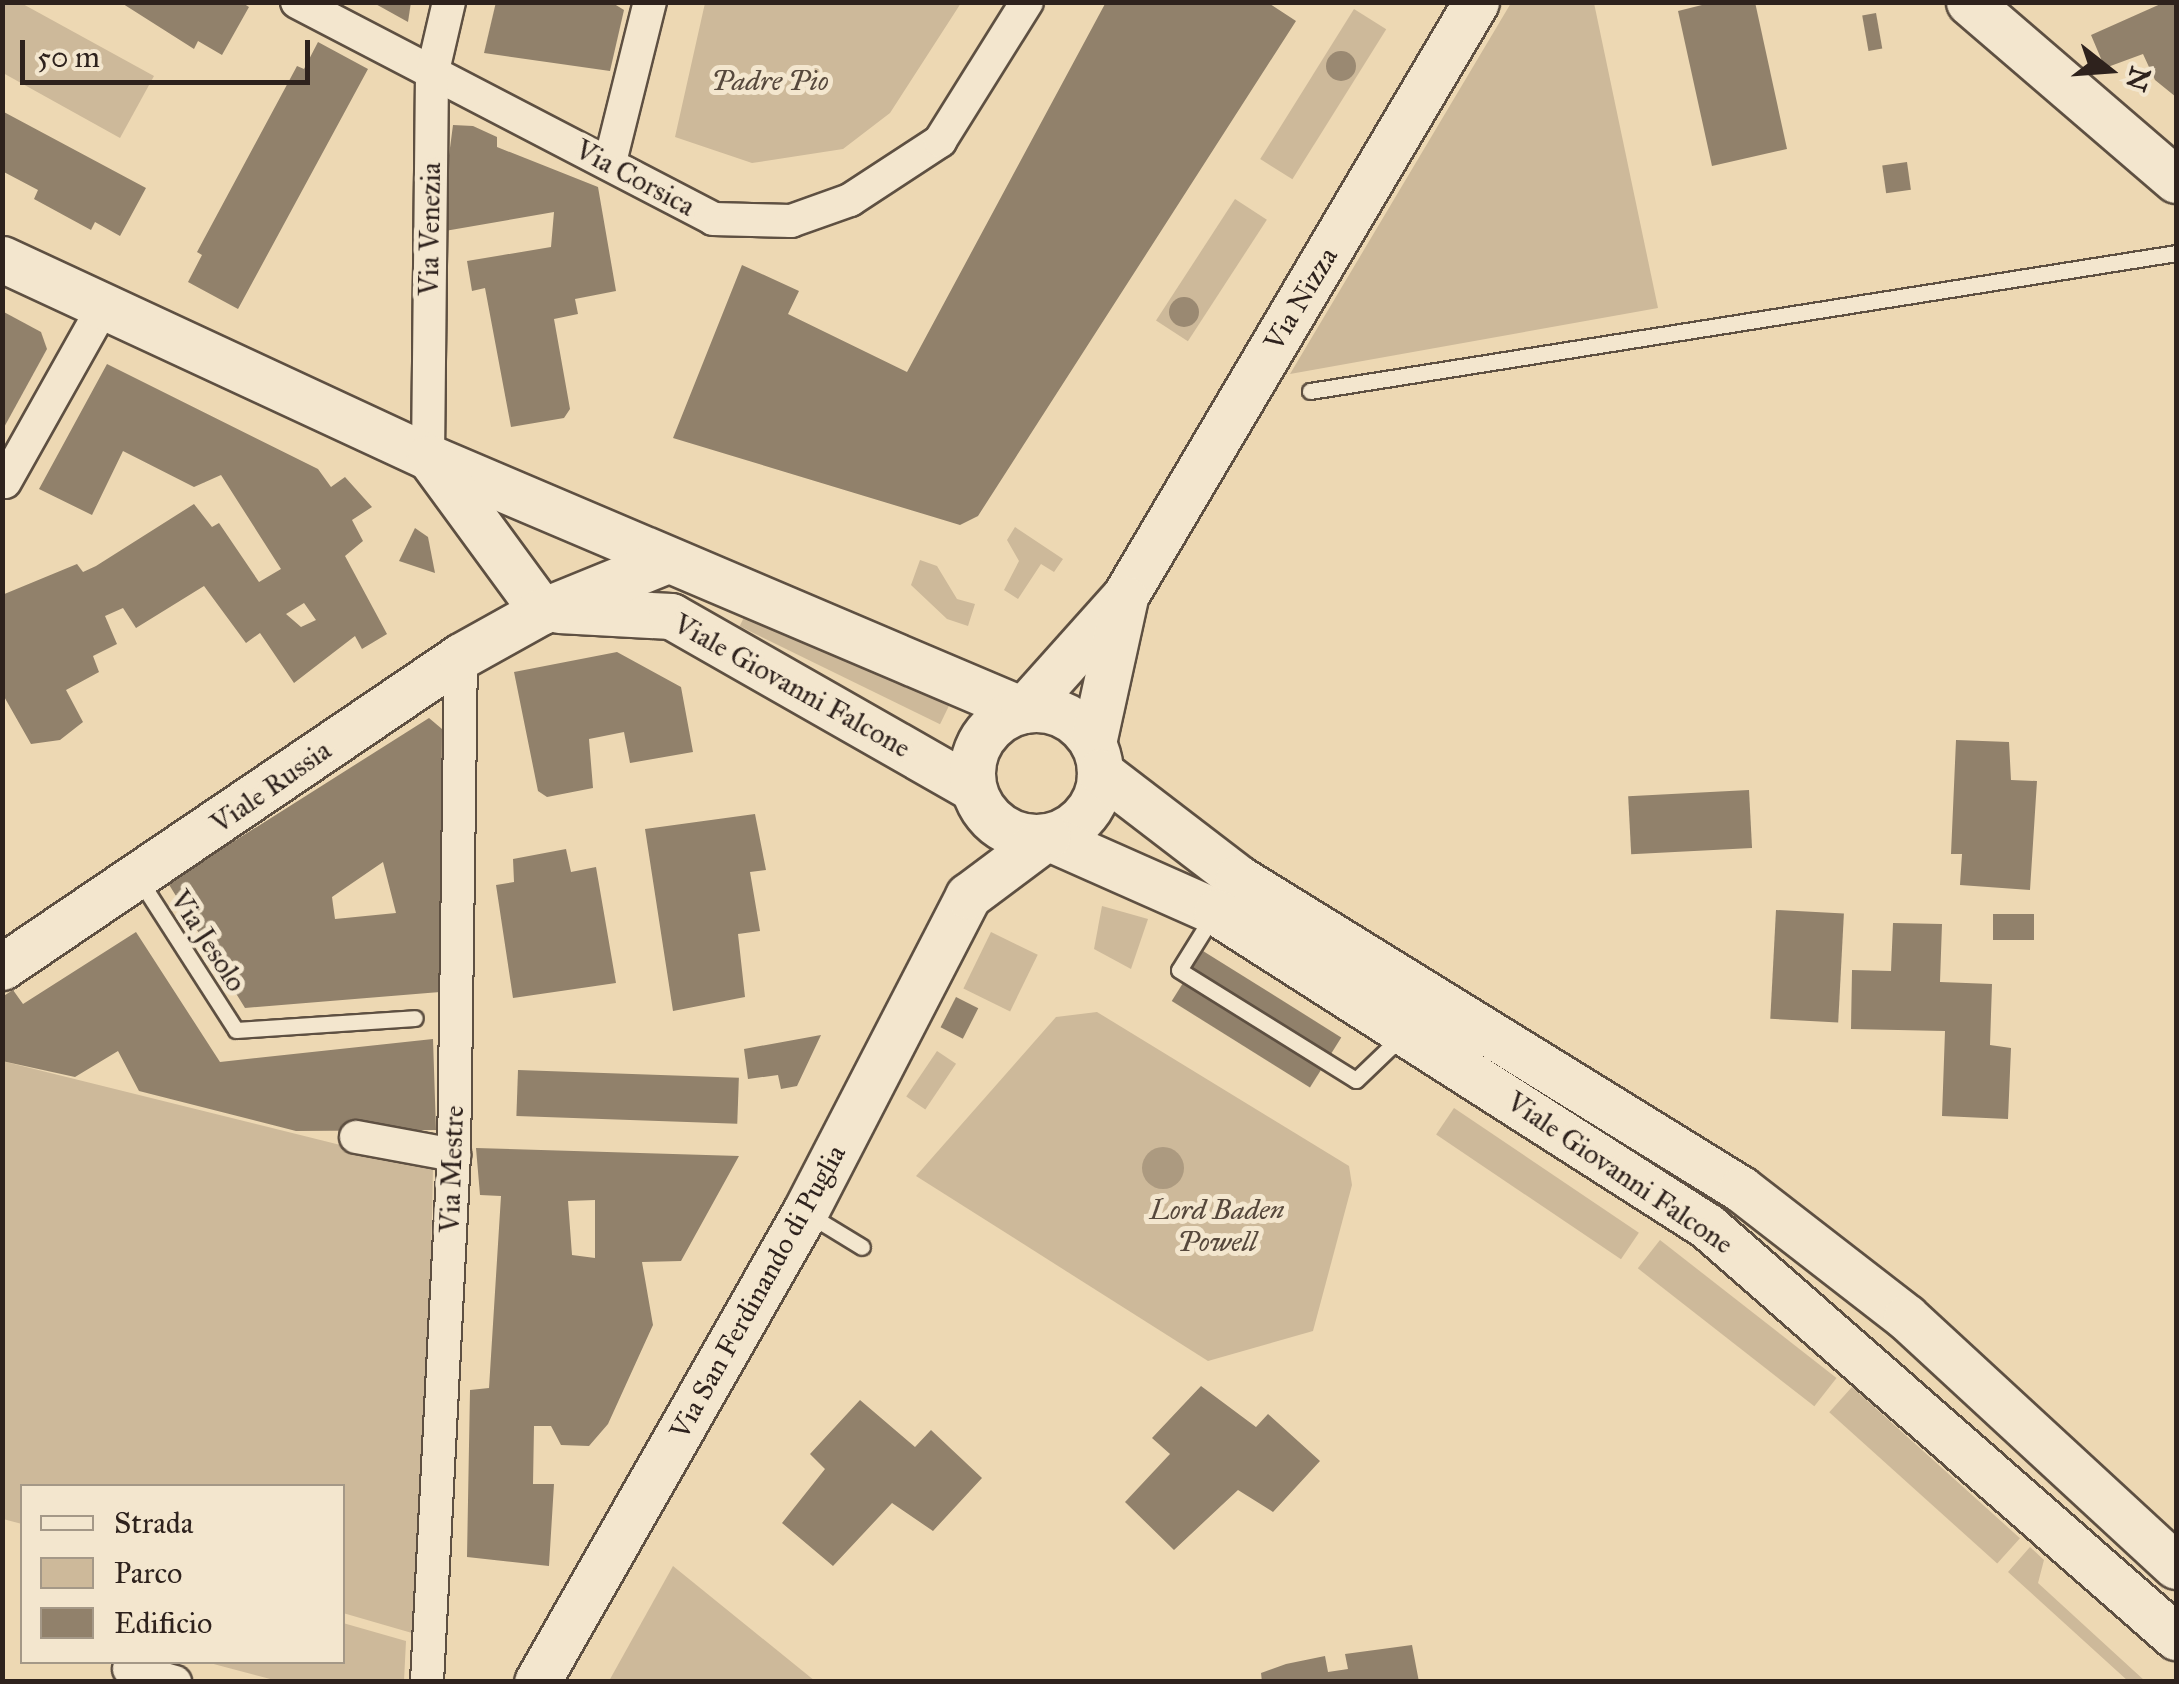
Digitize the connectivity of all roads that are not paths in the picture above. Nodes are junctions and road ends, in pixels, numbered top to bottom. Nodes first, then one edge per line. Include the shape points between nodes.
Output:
1 (298, 2) edge
2 (448, 2) edge
3 (650, 2) edge
4 (1027, 2) edge
5 (1476, 2) edge
6 (1969, 2) edge
7 (432, 74) junction
8 (610, 162) junction
9 (2176, 180) edge
10 (2176, 253) edge
11 (2, 260) edge
12 (102, 310) junction
13 (1310, 391) dead end
14 (428, 456) junction
15 (4, 482) edge
16 (664, 561) junction
17 (1125, 596) junction
18 (542, 610) junction
19 (461, 656) junction
20 (1023, 710) junction
21 (1097, 758) junction
22 (974, 788) junction
23 (1047, 837) junction
24 (139, 879) junction
25 (1227, 895) junction
26 (968, 896) junction
27 (2, 967) edge
28 (1418, 1015) junction
29 (415, 1018) dead end
30 (356, 1137) dead end
31 (454, 1155) junction
32 (804, 1212) junction
33 (862, 1247) dead end
34 (2176, 1566) edge
35 (2176, 1637) edge
36 (130, 1669) dead end
37 (174, 1682) edge
38 (427, 1682) edge
39 (537, 1682) edge

1 - 7 street, Via Corsica
2 - 7 street, Via Venezia
3 - 8 street
4 - 8 street, Via Corsica via 940,141 850,200 791,221 713,219
5 - 17 main road, Via Nizza
6 - 9 main road
7 - 8 street, Via Corsica
7 - 14 street, Via Venezia
10 - 13 lane
11 - 12 main road, Viale Giovanni Falcone
12 - 14 main road, Viale Giovanni Falcone
12 - 15 street
14 - 16 main road, Viale Giovanni Falcone
14 - 18 main road, Viale Giovanni Falcone
16 - 18 main road
16 - 20 main road, Viale Giovanni Falcone
17 - 20 main road, Via Nizza
17 - 21 main road, Via Nizza
18 - 19 main road, Viale Russia
18 - 22 main road, Viale Giovanni Falcone via 671,616
19 - 24 main road, Viale Russia
19 - 31 street, Via Mestre
20 - 21 main road via 1064,714
20 - 22 main road via 988,731 972,768
21 - 23 main road via 1080,821
21 - 25 main road, Viale Giovanni Falcone
22 - 23 main road via 993,821 1028,838
22 - 26 main road, Via San Ferdinando di Puglia
23 - 25 main road, Viale Giovanni Falcone
23 - 26 main road, Via San Ferdinando di Puglia
24 - 27 main road, Viale Russia
24 - 29 lane, Via Jesolo via 236,1030
25 - 28 main road, Viale Giovanni Falcone
25 - 28 lane via 1178,970 1356,1080
26 - 32 main road, Via San Ferdinando di Puglia
28 - 34 main road, Viale Giovanni Falcone via 1741,1189 1906,1316
28 - 35 main road, Viale Giovanni Falcone via 1707,1226
30 - 31 street
31 - 38 street, Via Mestre
32 - 33 lane
32 - 39 main road, Via San Ferdinando di Puglia
36 - 37 street

